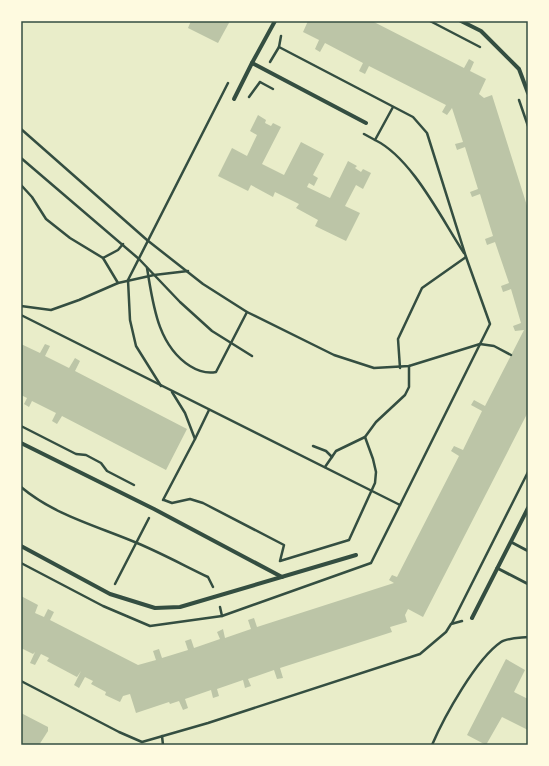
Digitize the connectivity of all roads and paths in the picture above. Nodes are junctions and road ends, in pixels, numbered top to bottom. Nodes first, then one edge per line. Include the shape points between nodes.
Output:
1 (275, 21) edge
2 (430, 21) edge
3 (461, 21) edge
4 (283, 31) dead end
5 (481, 47) dead end
6 (252, 63) junction
7 (229, 80) dead end
8 (528, 93) edge
9 (518, 97) dead end
10 (234, 99) dead end
11 (393, 107) junction
12 (366, 123) dead end
13 (528, 126) edge
14 (21, 129) edge
15 (21, 158) edge
16 (21, 185) edge
17 (148, 240) junction
18 (123, 244) junction
19 (466, 257) junction
20 (103, 258) junction
21 (139, 259) junction
22 (147, 267) junction
23 (189, 271) junction
24 (154, 275) junction
25 (148, 276) junction
26 (128, 280) junction
27 (118, 283) junction
28 (21, 306) edge
29 (247, 312) junction
30 (21, 315) edge
31 (230, 342) junction
32 (480, 344) junction
33 (510, 355) dead end
34 (252, 356) dead end
35 (409, 366) junction
36 (400, 368) junction
37 (162, 386) junction
38 (172, 392) junction
39 (209, 410) junction
40 (21, 426) edge
41 (365, 437) junction
42 (195, 439) junction
43 (21, 443) edge
44 (313, 446) dead end
45 (332, 457) junction
46 (325, 467) junction
47 (528, 472) edge
48 (135, 485) dead end
49 (21, 487) edge
50 (371, 491) junction
51 (156, 496) dead end
52 (163, 500) junction
53 (528, 508) edge
54 (154, 509) junction
55 (511, 542) junction
56 (136, 543) junction
57 (21, 546) edge
58 (528, 551) edge
59 (356, 555) dead end
60 (498, 568) junction
61 (282, 577) junction
62 (528, 584) edge
63 (110, 594) junction
64 (217, 596) junction
65 (103, 606) dead end
66 (222, 616) dead end
67 (472, 618) joint
68 (451, 624) junction
69 (528, 637) edge
70 (21, 681) edge
71 (162, 736) junction
72 (163, 745) edge
73 (432, 745) edge

1 - 6 street
2 - 5 path
3 - 8 street via 481,31 519,69
4 - 11 path via 279,47
6 - 10 street
6 - 12 street
7 - 17 path
9 - 13 path
11 - 19 path via 413,117 427,133
11 - 19 path via 375,140 387,146 408,165
14 - 17 path
15 - 18 path
16 - 20 path via 46,219 70,238
17 - 21 path
17 - 23 path
18 - 20 path via 118,250
18 - 21 path
19 - 32 path via 490,324
19 - 36 path via 422,288 398,339
20 - 27 path
21 - 22 path
21 - 26 path
22 - 24 path
22 - 25 path
23 - 24 path
23 - 29 path via 203,284
24 - 25 path
24 - 31 path via 212,331
25 - 26 path
25 - 31 path via 159,326 166,344 182,361 198,371 210,374 216,372
26 - 27 path
26 - 37 path via 130,320 136,346
27 - 28 path via 51,310
29 - 31 path
29 - 36 path via 334,355 374,368
30 - 37 path
31 - 34 path
32 - 33 path via 494,346
32 - 35 path
32 - 50 path via 400,505
35 - 36 path
35 - 41 path via 409,386 405,396 376,422
37 - 38 path
38 - 39 path
38 - 42 path via 185,413
39 - 42 path
39 - 46 path
40 - 48 path via 76,454 86,455 101,463 107,471
41 - 45 path via 336,452
41 - 50 path via 376,472 376,483
42 - 52 path
43 - 54 street
44 - 45 path via 326,451
45 - 46 path
46 - 50 path
47 - 68 path
49 - 56 path via 34,498 88,525
50 - 52 path via 349,540 280,561 284,545 203,503 190,499 172,503
51 - 52 path
52 - 54 path
53 - 55 street
54 - 56 path
54 - 61 street
55 - 58 lane
55 - 60 street
56 - 63 path
56 - 64 path via 208,578
57 - 63 street
59 - 61 street
60 - 62 lane
60 - 67 street
61 - 64 street
63 - 64 street via 155,608 180,607
63 - 65 path
64 - 66 path
67 - 68 path
68 - 71 path via 446,632 420,654
69 - 73 path via 502,641 481,660 440,726
70 - 71 path via 142,742
71 - 72 path

